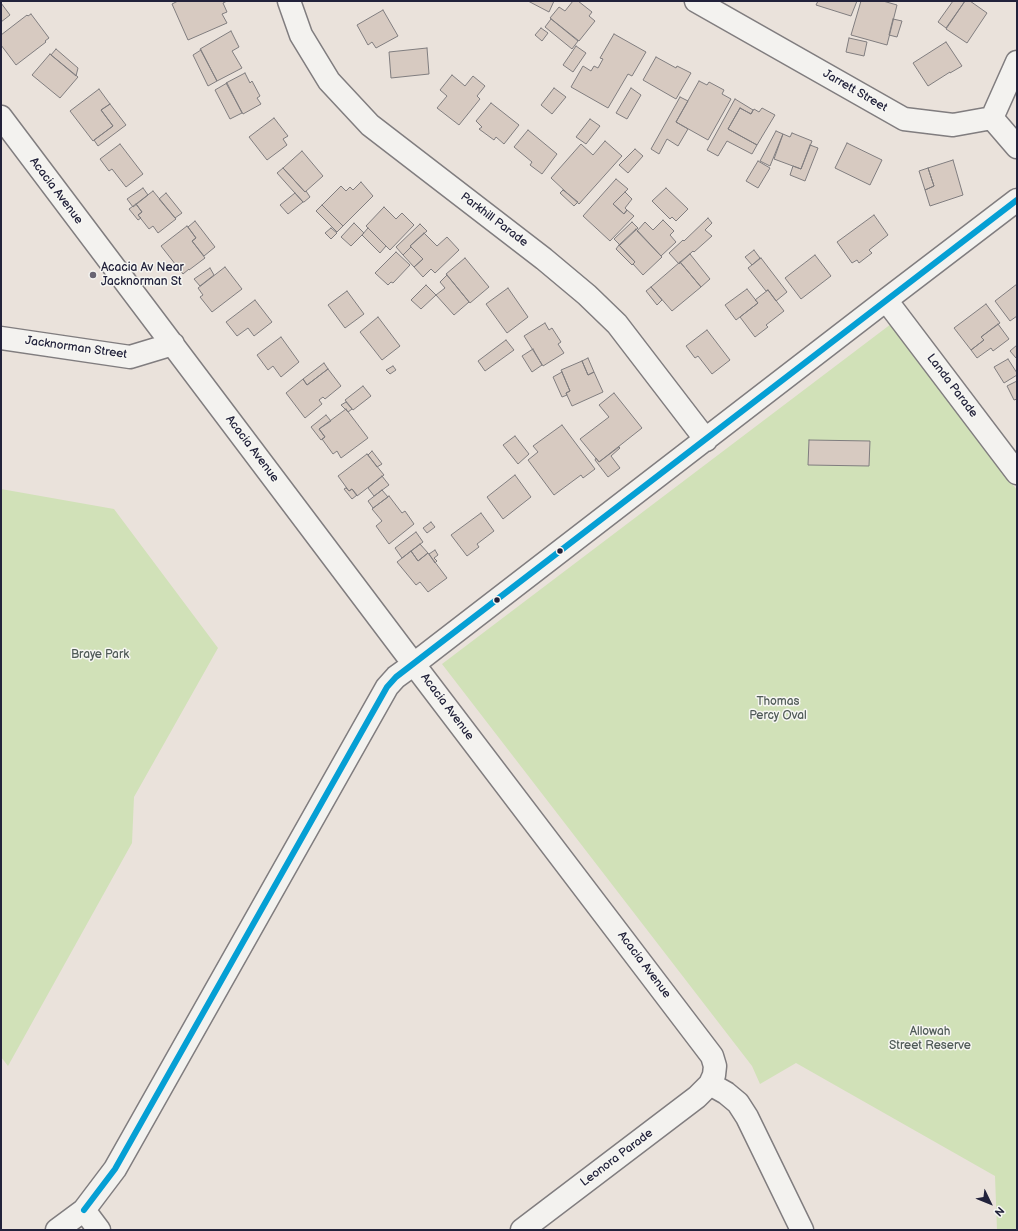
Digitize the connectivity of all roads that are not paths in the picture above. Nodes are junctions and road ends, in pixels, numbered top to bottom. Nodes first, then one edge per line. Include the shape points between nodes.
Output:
1 (289, 1) edge
2 (696, 1) edge
3 (1017, 62) edge
4 (1, 117) edge
5 (992, 118) junction
6 (1017, 147) edge
7 (1017, 200) edge
8 (886, 300) junction
9 (1, 338) edge
10 (173, 344) junction
11 (706, 440) junction
12 (1017, 473) edge
13 (414, 664) junction
14 (710, 1084) junction
15 (84, 1210) junction
16 (57, 1230) edge
17 (99, 1230) edge
18 (522, 1230) edge
19 (802, 1230) edge

1 - 11 street, Parkhill Parade via 301,35 329,81 370,125 544,258 587,295 617,324
2 - 5 street, Jarrett Street via 904,119 953,125
3 - 5 street
4 - 10 street, Acacia Avenue
5 - 6 street
7 - 8 street
8 - 11 street
8 - 12 street, Landa Parade
9 - 10 street, Jacknorman Street via 130,357
10 - 13 street, Acacia Avenue
11 - 13 street
13 - 14 street, Acacia Avenue via 707,1048 715,1066
13 - 15 street via 387,688 115,1170
14 - 18 street, Leonora Parade
14 - 19 street via 738,1103
15 - 16 street
15 - 17 street

